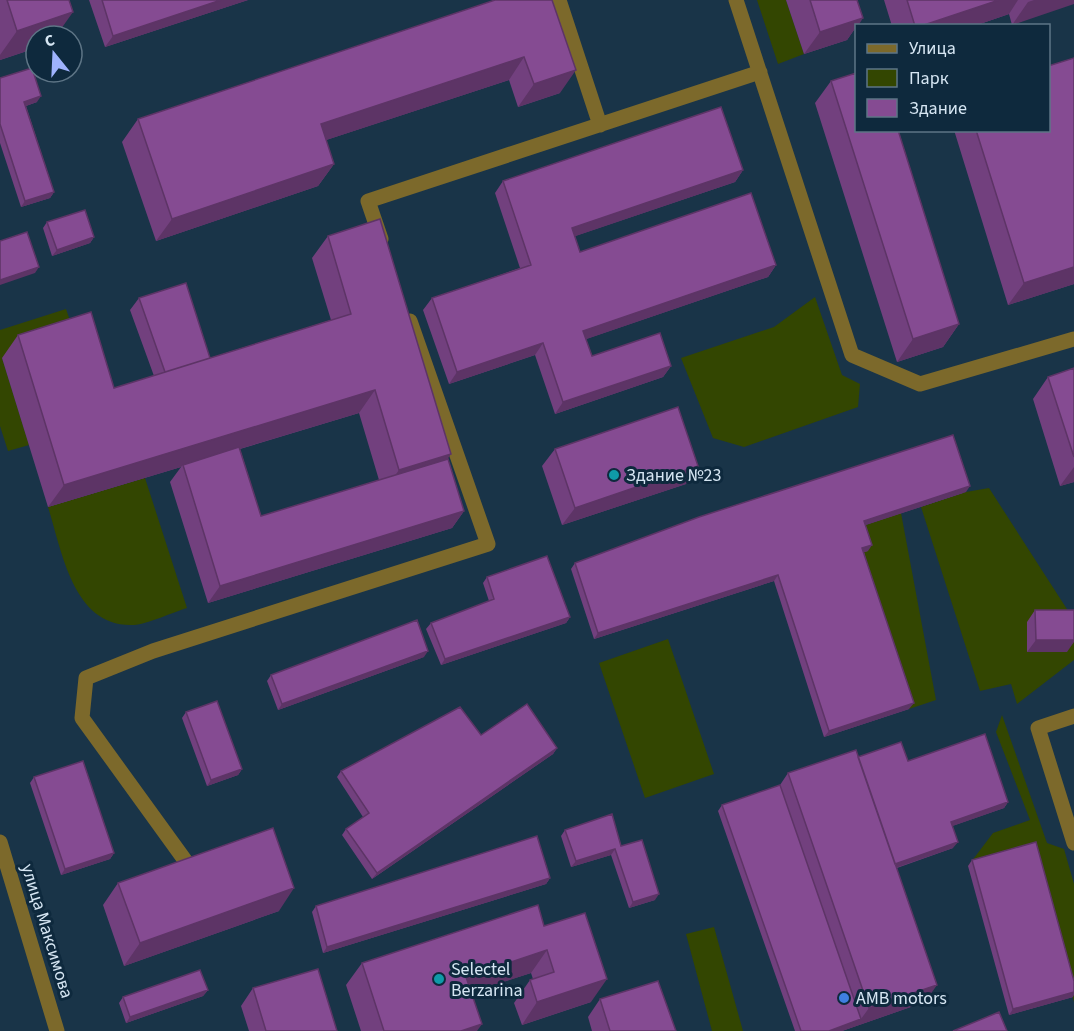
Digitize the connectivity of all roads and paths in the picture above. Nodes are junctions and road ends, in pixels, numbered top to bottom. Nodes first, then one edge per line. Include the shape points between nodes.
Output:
1 (559, 0) edge
2 (736, 0) edge
3 (760, 72) junction
4 (600, 124) junction
5 (387, 256) edge
6 (407, 312) edge
7 (1074, 339) edge
8 (1074, 716) edge
9 (0, 842) edge
10 (1074, 843) edge
11 (192, 870) edge
12 (57, 1031) edge

1 - 4 street
2 - 3 street
3 - 4 street
3 - 7 street via 852,355 920,384
4 - 5 street via 368,201
6 - 11 street via 488,544 153,651 86,678 82,718
8 - 10 street via 1038,728
9 - 12 street, улица Максимова

